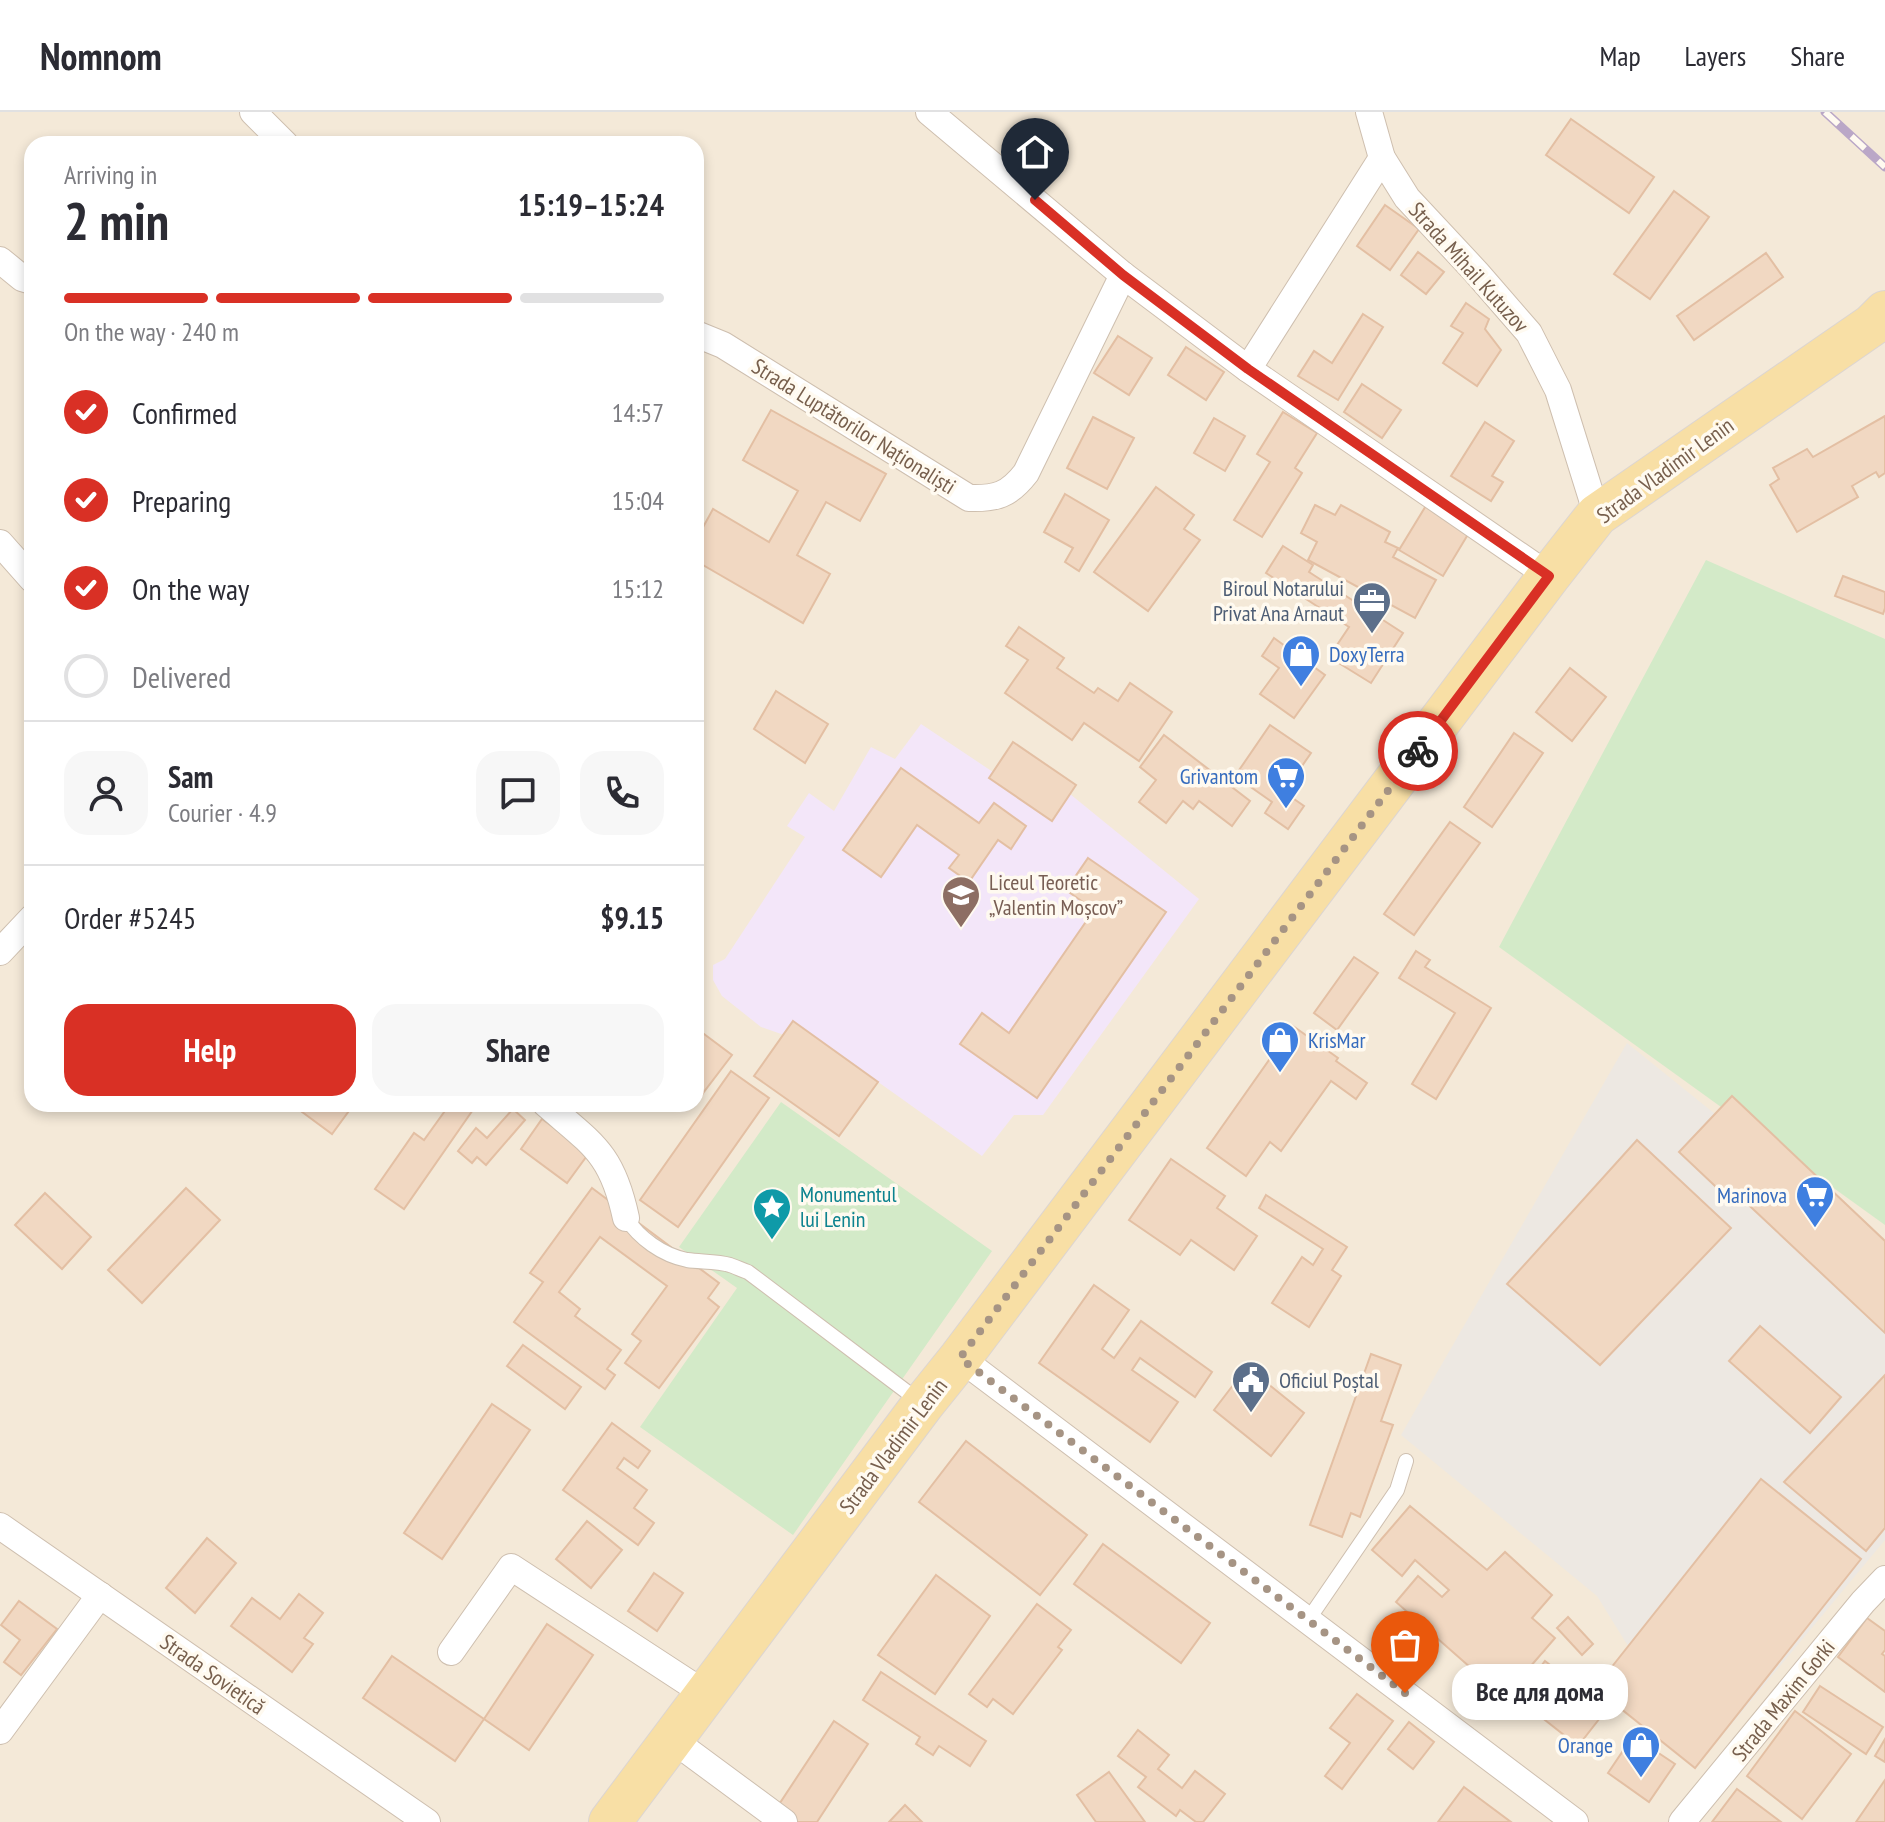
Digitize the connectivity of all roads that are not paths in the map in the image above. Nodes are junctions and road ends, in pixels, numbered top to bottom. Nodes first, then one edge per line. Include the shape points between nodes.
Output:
1 (253, 112) edge
2 (929, 112) edge
3 (1369, 112) edge
4 (277, 136) edge
5 (1382, 158) junction
6 (0, 260) edge
7 (1123, 275) junction
8 (24, 279) edge
9 (1881, 324) edge
10 (704, 337) edge
11 (1248, 369) junction
12 (1597, 515) junction
13 (0, 543) edge
14 (24, 570) edge
15 (1549, 576) junction
16 (24, 926) edge
17 (0, 952) edge
18 (555, 1112) edge
19 (626, 1218) joint
20 (960, 1358) junction
21 (923, 1404) junction
22 (1406, 1461) dead end
23 (0, 1526) edge
24 (1885, 1579) edge
25 (100, 1595) junction
26 (1308, 1620) junction
27 (451, 1652) dead end
28 (707, 1695) junction
29 (0, 1731) edge
30 (673, 1740) junction
31 (427, 1822) edge
32 (610, 1822) edge
33 (784, 1822) edge
34 (1575, 1822) edge
35 (1682, 1822) edge

1 - 4 street
2 - 7 street
3 - 5 street, Strada Mihail Kutuzov
5 - 11 street
5 - 12 street, Strada Mihail Kutuzov via 1407,198 1529,333 1558,390
6 - 8 street
7 - 10 street, Strada Luptătorilor Naționaliști via 1026,473 1017,485 986,499 969,498
7 - 11 street
9 - 12 main road, Strada Vladimir Lenin
11 - 15 street
12 - 15 main road, Strada Vladimir Lenin
13 - 14 street
15 - 20 main road, Strada Vladimir Lenin
16 - 17 street
18 - 19 street via 598,1149 612,1170
19 - 21 lane via 668,1254 748,1272
20 - 21 main road, Strada Vladimir Lenin
20 - 26 street
21 - 28 main road, Strada Vladimir Lenin
22 - 26 lane via 1397,1490
23 - 25 street, Strada Sovietică
24 - 35 street, Strada Maxim Gorki
25 - 29 street
25 - 31 street, Strada Sovietică
26 - 34 street
27 - 28 street via 511,1567
28 - 30 main road, Strada Vladimir Lenin
30 - 32 main road, Strada Vladimir Lenin
30 - 33 street

